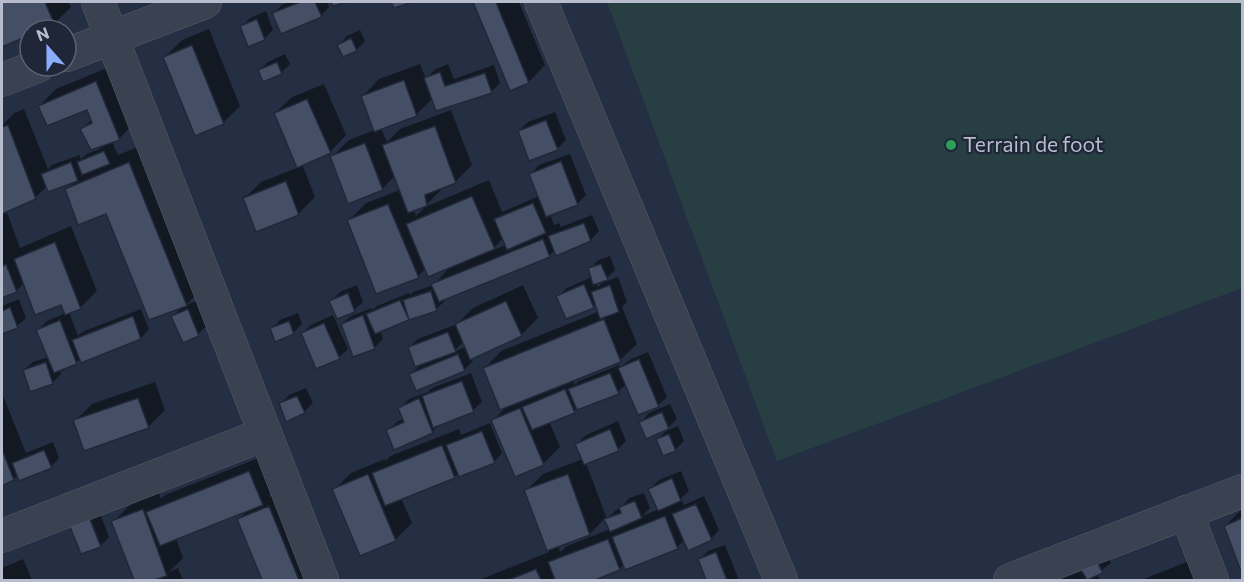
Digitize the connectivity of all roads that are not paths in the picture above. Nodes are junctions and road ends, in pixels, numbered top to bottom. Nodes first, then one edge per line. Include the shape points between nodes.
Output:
1 (98, 2) edge
2 (205, 2) edge
3 (541, 2) edge
4 (112, 37) junction
5 (78, 50) edge
6 (18, 74) edge
7 (2, 80) edge
8 (266, 434) junction
9 (1242, 490) edge
10 (1186, 512) junction
11 (2, 536) edge
12 (322, 580) edge
13 (781, 580) edge
14 (1010, 580) edge
15 (1212, 580) edge

1 - 4 street
2 - 4 street
3 - 13 street
4 - 5 street
4 - 8 street
6 - 7 street
8 - 11 street
8 - 12 street
9 - 10 street
10 - 14 street
10 - 15 street

